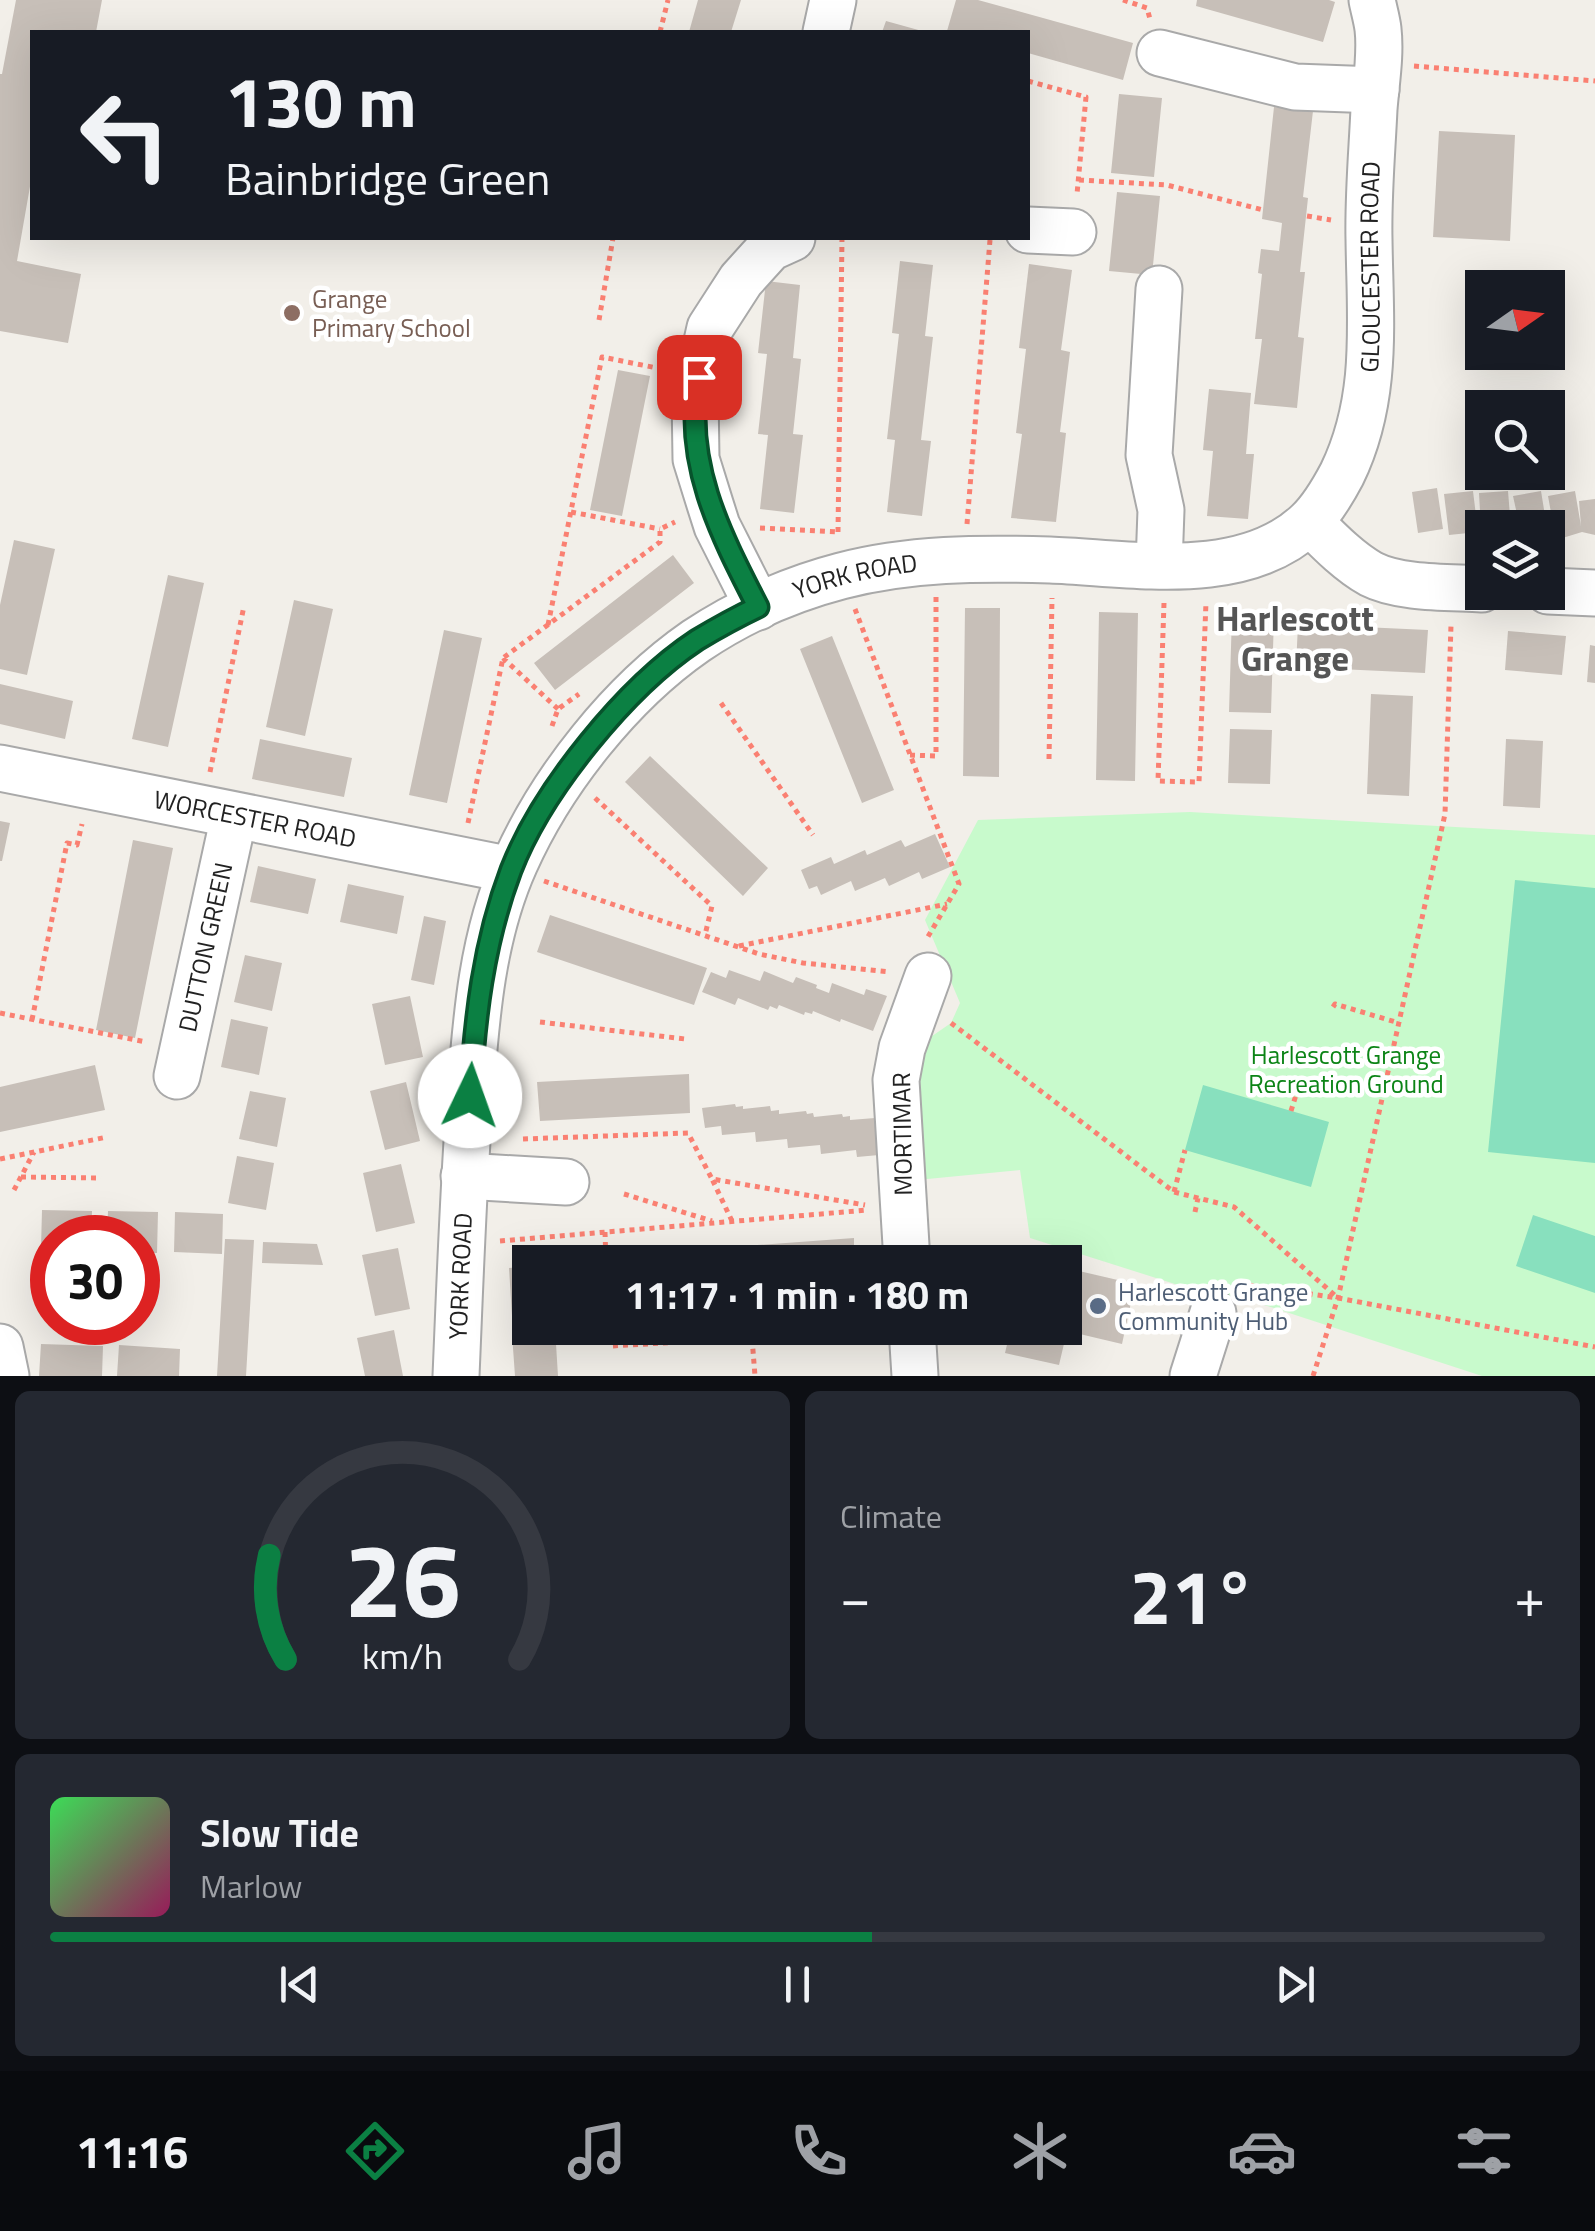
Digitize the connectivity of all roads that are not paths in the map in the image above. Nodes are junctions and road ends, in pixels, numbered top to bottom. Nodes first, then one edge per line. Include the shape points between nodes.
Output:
1 (833, 0) edge
2 (1372, 0) edge
3 (826, 30) edge
4 (1160, 52) dead end
5 (1376, 77) junction
6 (1030, 230) edge
7 (1073, 232) road end
8 (788, 240) edge
9 (1159, 289) dead end
10 (1310, 522) junction
11 (1177, 565) junction
12 (1465, 588) edge
13 (1565, 592) edge
14 (1595, 593) edge
15 (758, 607) junction
16 (0, 768) edge
17 (218, 813) junction
18 (512, 870) junction
19 (926, 995) road end
20 (180, 1063) road end
21 (464, 1176) junction
22 (566, 1182) dead end
23 (906, 1245) edge
24 (1213, 1313) road end
25 (913, 1345) edge
26 (0, 1347) edge
27 (6, 1376) edge
28 (456, 1376) edge
29 (915, 1376) edge
30 (1194, 1376) edge

1 - 3 street
2 - 5 street, GLOUCESTER ROAD via 1379,32
4 - 5 street via 1294,88
5 - 10 street, GLOUCESTER ROAD via 1366,406 1354,449
6 - 7 street
8 - 15 street via 770,248 741,280 710,328 695,395 696,459 713,515
9 - 11 street via 1149,455
10 - 11 street, YORK ROAD via 1277,546 1236,561
10 - 12 street via 1373,575
11 - 15 street, YORK ROAD via 950,559 843,575
13 - 14 street
15 - 18 street, YORK ROAD via 694,642 612,717 539,814
16 - 17 street, WORCESTER ROAD
17 - 18 street, WORCESTER ROAD
17 - 20 street, DUTTON GREEN
18 - 21 street, YORK ROAD via 490,936 476,1012
19 - 23 street, MORTIMAR via 896,1080
21 - 22 street, YORK ROAD
21 - 28 street, YORK ROAD
24 - 30 street
25 - 29 street
26 - 27 street

